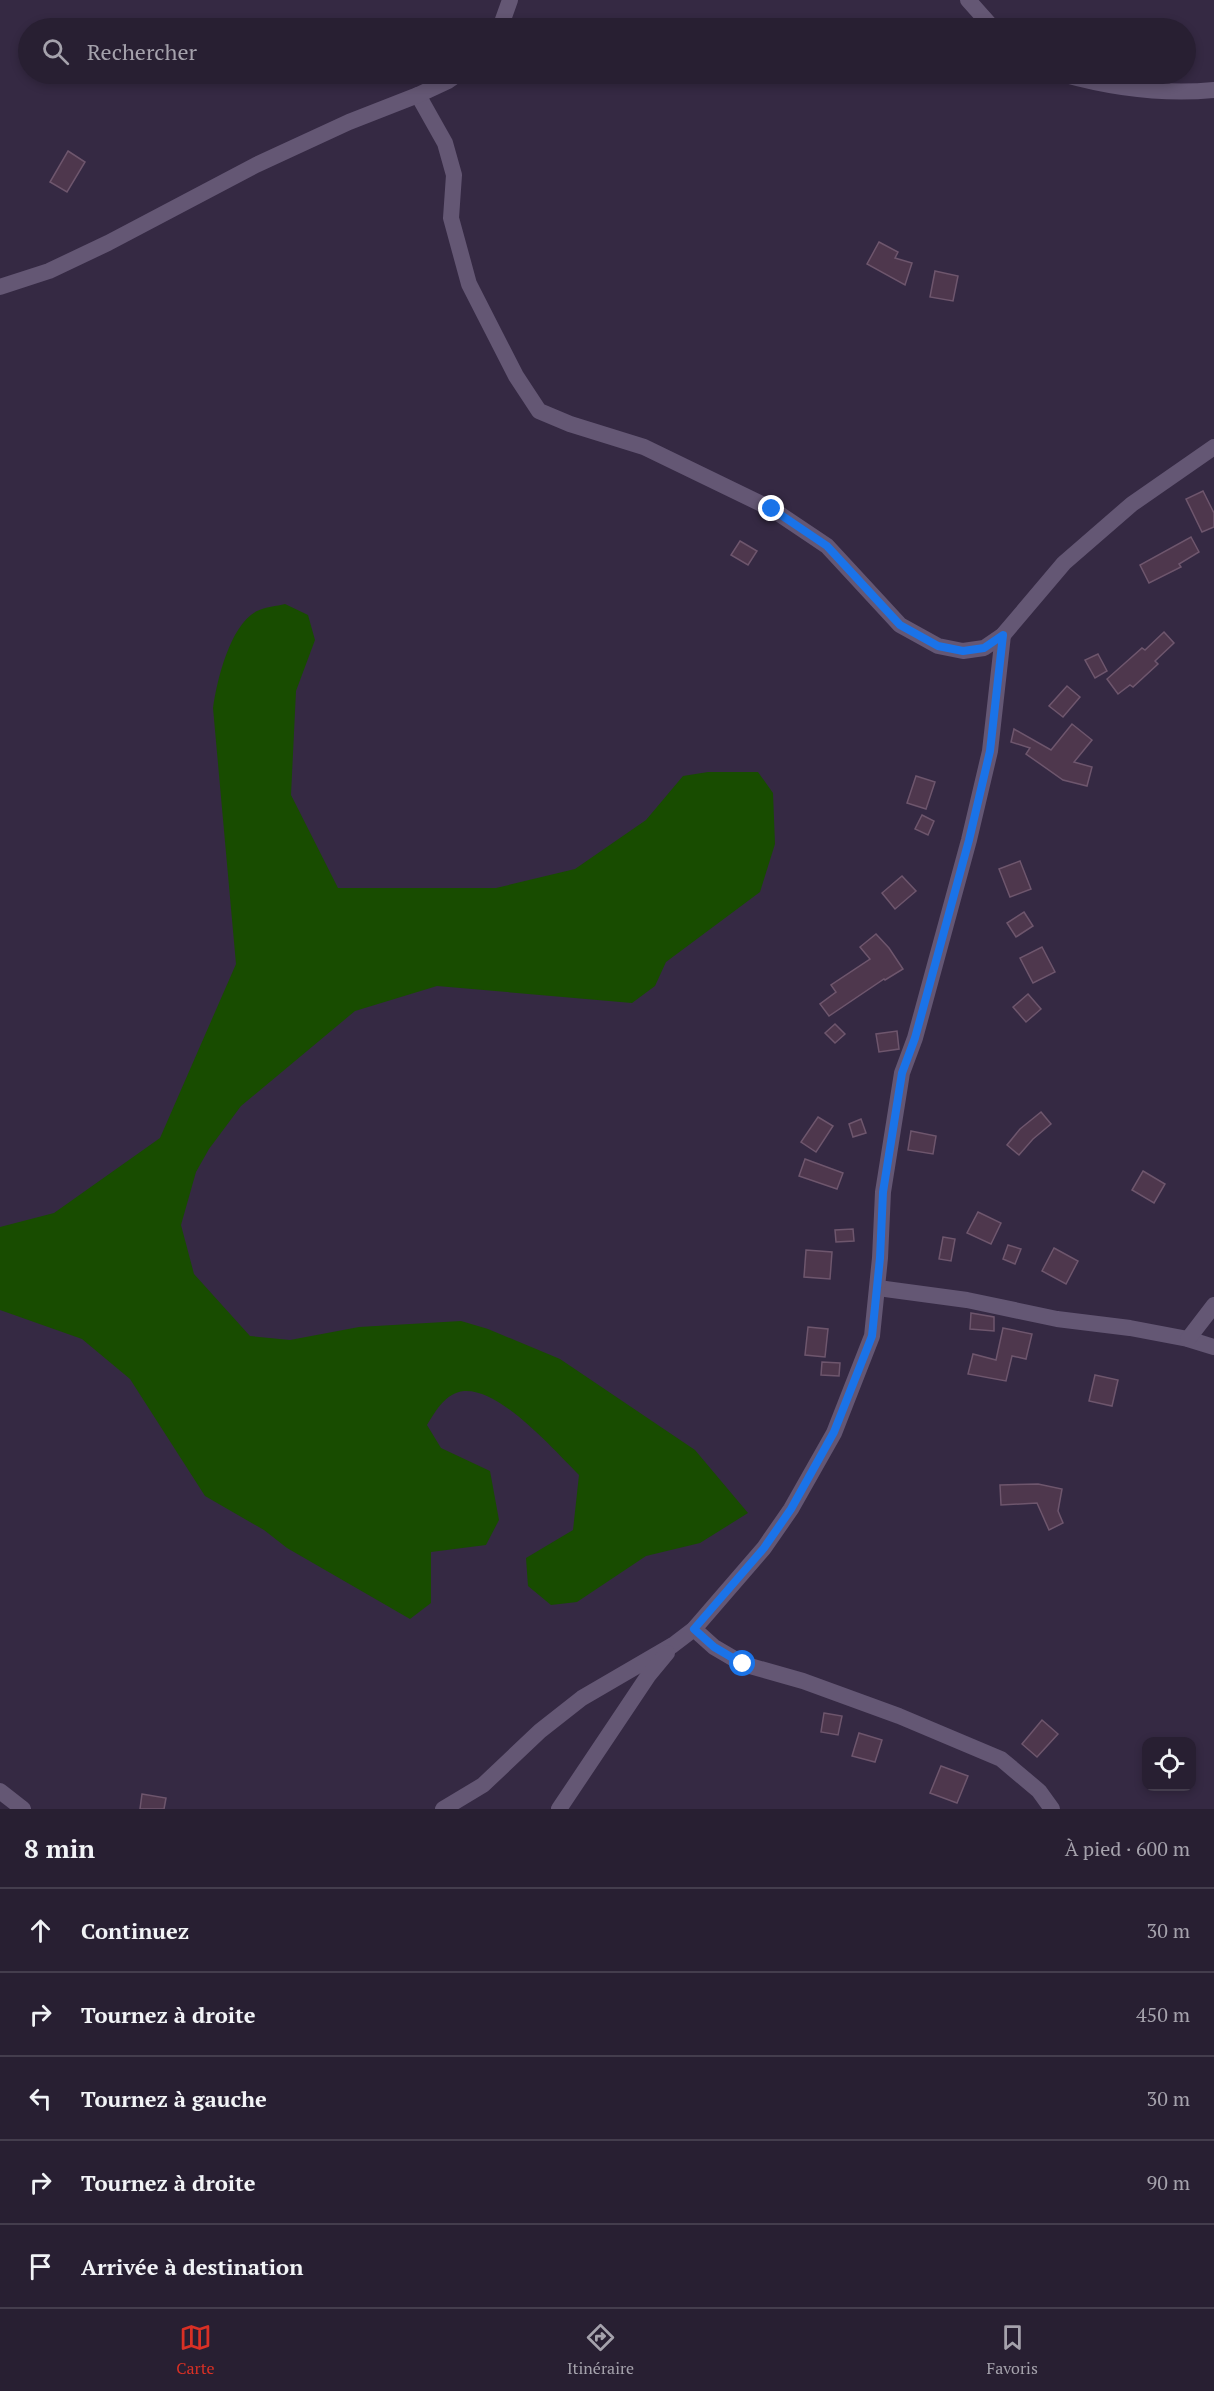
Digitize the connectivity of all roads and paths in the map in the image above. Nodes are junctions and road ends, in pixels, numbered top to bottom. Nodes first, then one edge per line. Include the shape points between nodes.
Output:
1 (510, 0) edge
2 (968, 0) edge
3 (504, 18) edge
4 (984, 18) edge
5 (442, 84) edge
6 (1109, 84) edge
7 (1214, 90) edge
8 (418, 95) junction
9 (0, 287) edge
10 (1214, 447) edge
11 (1003, 635) junction
12 (878, 1288) junction
13 (1214, 1305) edge
14 (1188, 1339) junction
15 (1214, 1347) edge
16 (694, 1629) junction
17 (673, 1645) junction
18 (0, 1791) edge
19 (23, 1809) edge
20 (443, 1809) edge
21 (560, 1809) edge
22 (1052, 1809) edge

1 - 3 street
2 - 4 street
5 - 8 street
6 - 7 street via 1170,92
8 - 9 street via 256,165 49,271
8 - 11 street via 445,143 454,175 451,218 469,284 516,376 539,411 644,447 772,509 827,546 900,625 938,646 963,651 984,648
10 - 11 street via 1132,504 1064,563
11 - 12 street via 990,751 915,1038 902,1073 883,1192
12 - 14 street
12 - 16 street via 872,1336 834,1432 764,1548
13 - 14 street
14 - 15 street
16 - 17 street
16 - 22 street via 714,1647 743,1664 899,1716 1001,1759 1039,1791
17 - 20 street via 582,1698 483,1785
17 - 21 street
18 - 19 street

